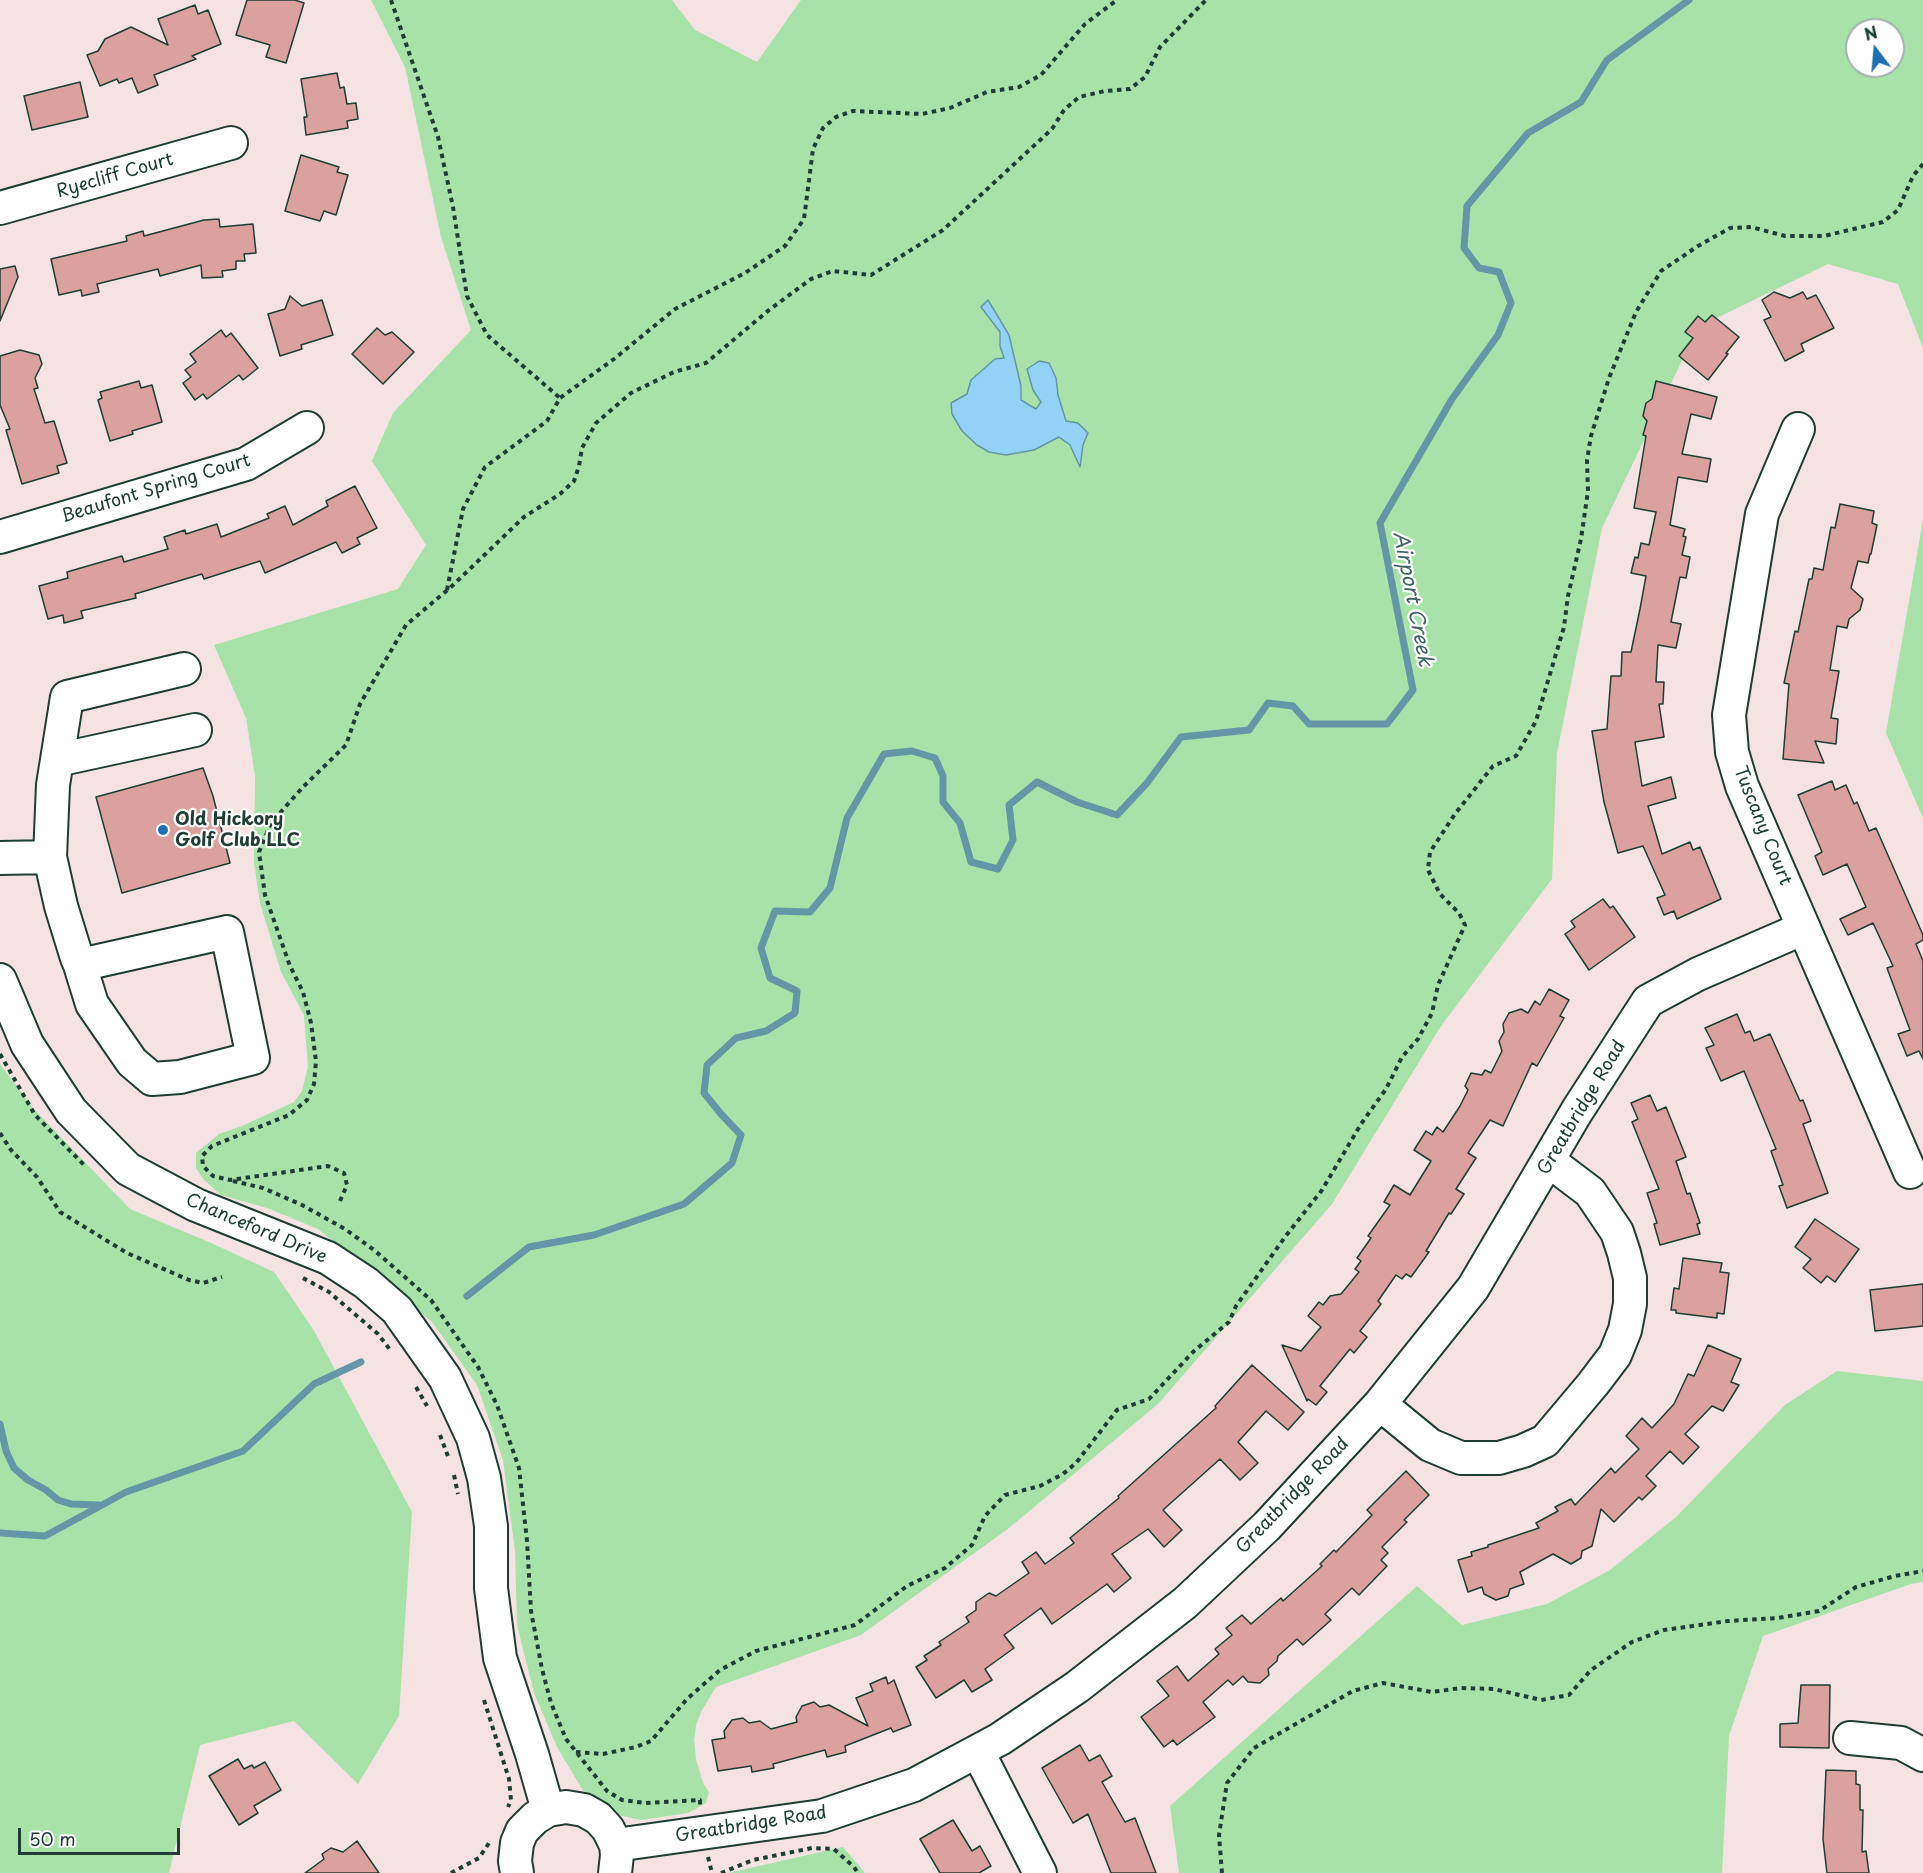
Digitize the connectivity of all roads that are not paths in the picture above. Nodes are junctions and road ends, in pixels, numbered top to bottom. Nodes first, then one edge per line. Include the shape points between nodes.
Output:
1 (231, 143) dead end
2 (0, 208) edge
3 (307, 428) dead end
4 (1798, 429) dead end
5 (0, 537) edge
6 (184, 669) dead end
7 (195, 730) dead end
8 (57, 760) junction
9 (50, 857) junction
10 (0, 858) edge
11 (1804, 928) junction
12 (80, 966) junction
13 (0, 980) edge
14 (1549, 1161) junction
15 (1911, 1172) dead end
16 (1380, 1404) junction
17 (1850, 1738) dead end
18 (978, 1752) junction
19 (1923, 1755) edge
20 (548, 1810) junction
21 (616, 1859) edge
22 (517, 1873) edge
23 (1040, 1873) edge

1 - 2 street, Ryecliff Court
3 - 5 street, Beaufont Spring Court via 246,464
4 - 11 street, Tuscany Court via 1762,514 1729,715 1732,752 1742,786
6 - 8 street via 67,697
7 - 8 street
8 - 9 street
9 - 10 street
9 - 12 street
11 - 14 street, Greatbridge Road via 1698,974 1648,1001
11 - 15 street, Tuscany Court
12 - 12 street via 92,1004 132,1062 152,1079 180,1077 253,1058 227,932
13 - 20 street, Chanceford Drive via 27,1044 71,1111 128,1169 196,1205 338,1264 398,1310 446,1378 473,1438 484,1478 500,1658
14 - 16 street, Greatbridge Road via 1473,1288
14 - 16 street via 1590,1192 1617,1233 1624,1253 1630,1278 1630,1304 1615,1355 1545,1441 1499,1458 1461,1458 1430,1445
16 - 18 street, Greatbridge Road via 1267,1526 1185,1603 1077,1687
17 - 19 street via 1901,1743
18 - 21 street, Greatbridge Road via 914,1785 822,1816
18 - 23 street
20 - 21 street, Greatbridge Road via 566,1807 584,1810 598,1818 609,1829
20 - 22 street via 522,1831 517,1843

